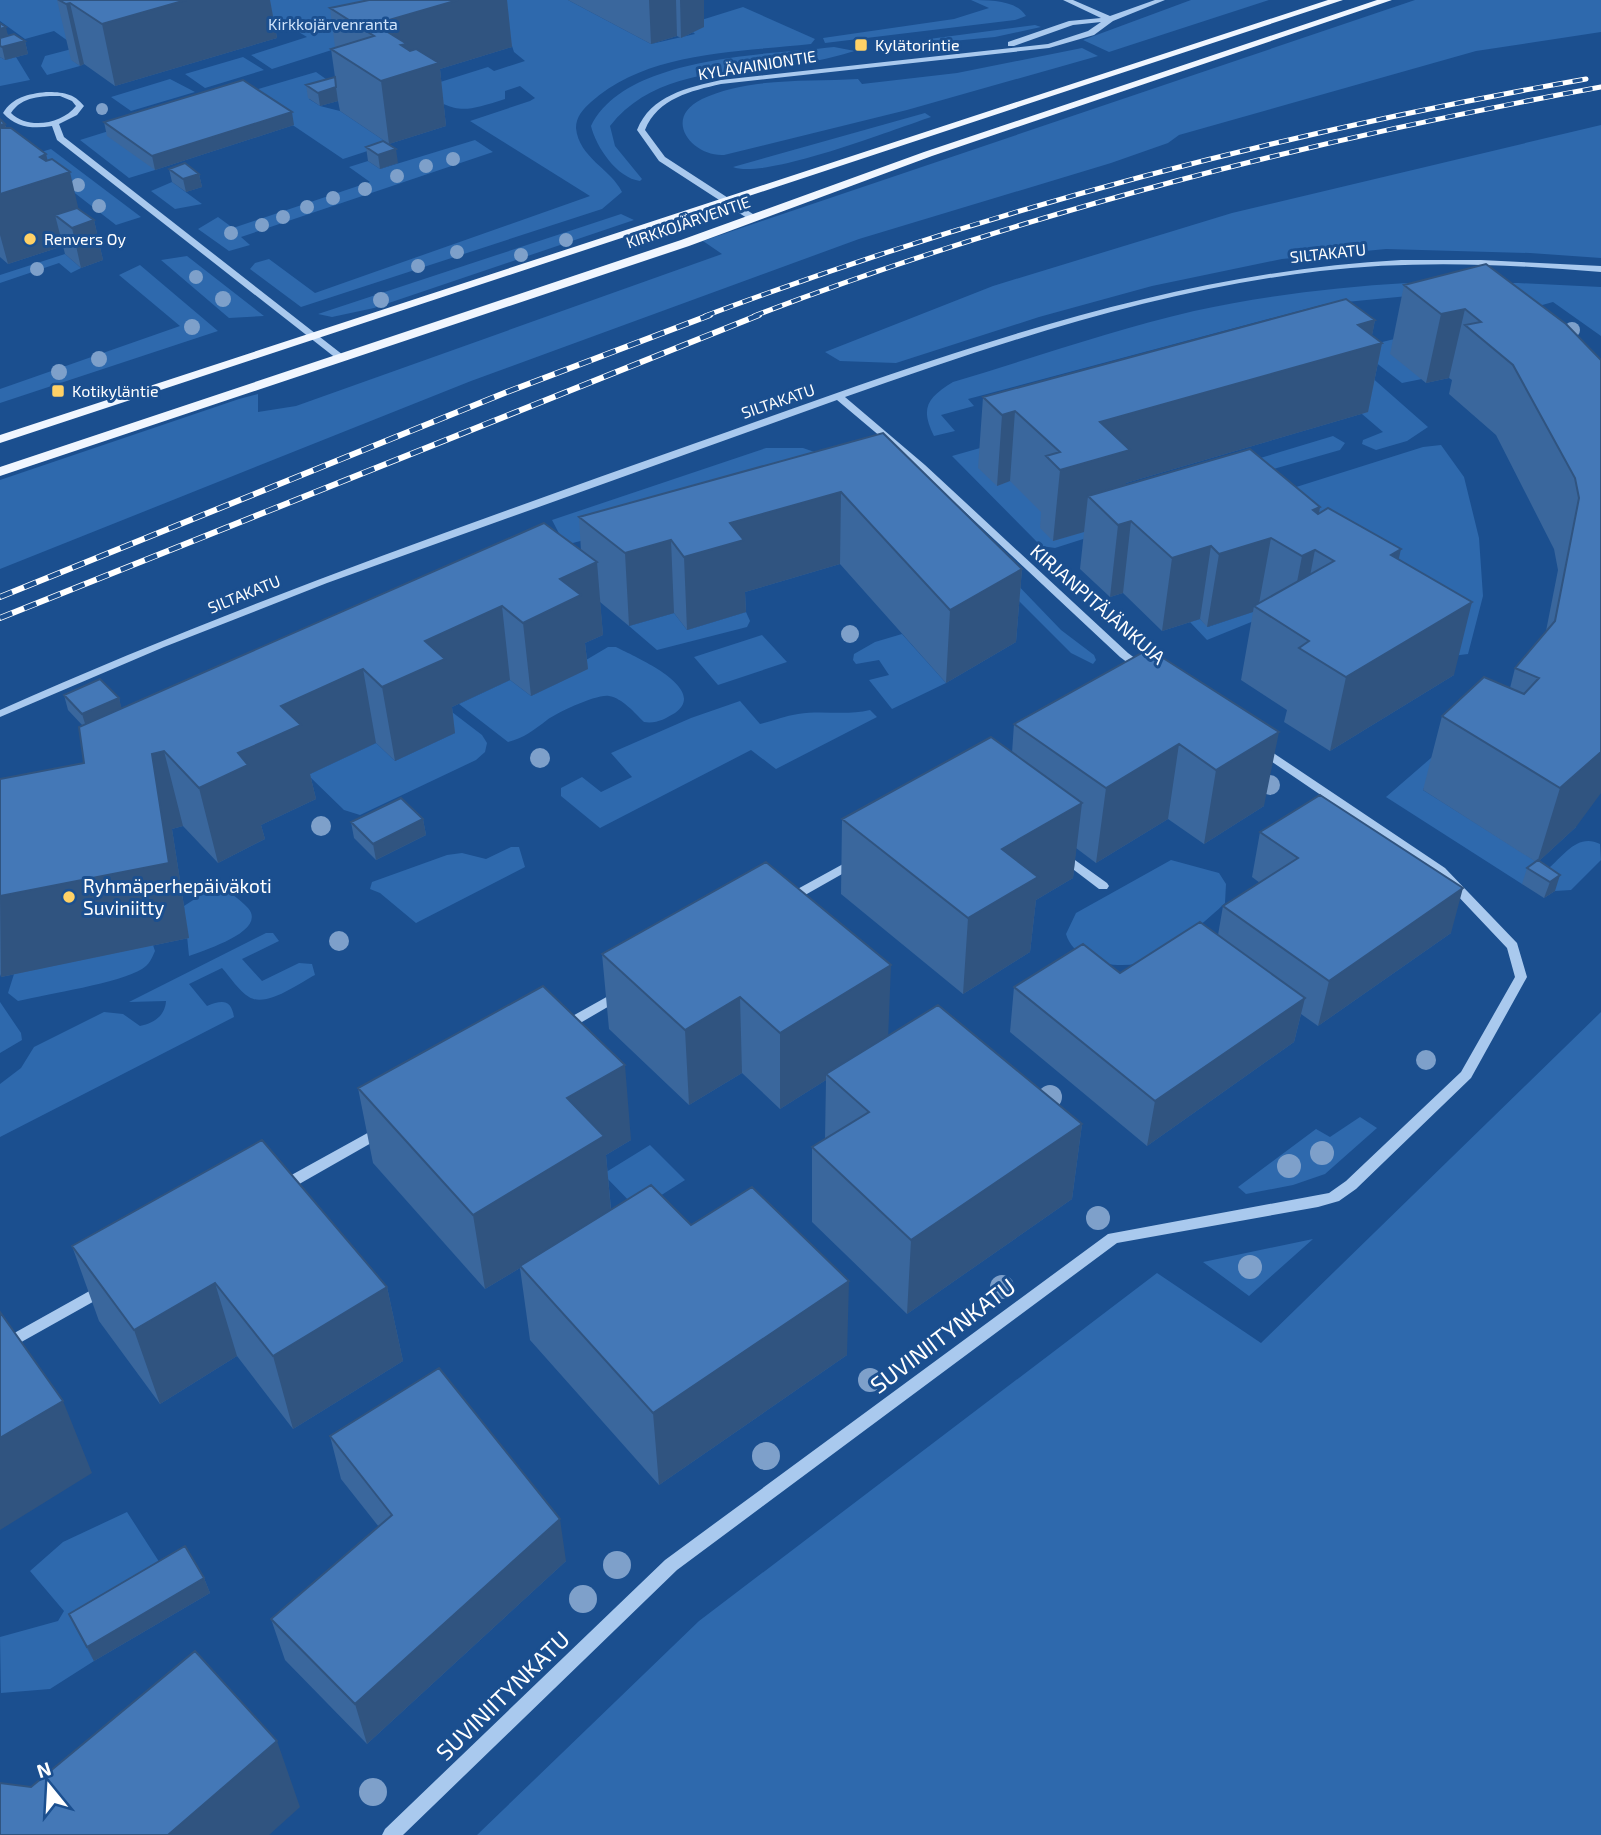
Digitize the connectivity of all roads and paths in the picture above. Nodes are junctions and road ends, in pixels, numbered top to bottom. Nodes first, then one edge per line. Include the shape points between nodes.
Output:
1 (1067, 0) edge
2 (1161, 0) edge
3 (1338, 0) edge
4 (1387, 0) edge
5 (1110, 19) junction
6 (998, 50) junction
7 (55, 122) junction
8 (726, 200) junction
9 (753, 218) junction
10 (1601, 268) edge
11 (311, 335) junction
12 (340, 357) junction
13 (839, 397) junction
14 (0, 439) edge
15 (0, 472) edge
16 (1153, 677) edge
17 (0, 715) edge
18 (1246, 738) edge
19 (1052, 847) edge
20 (870, 853) edge
21 (1103, 886) dead end
22 (769, 910) edge
23 (1513, 946) joint
24 (630, 989) edge
25 (557, 1031) edge
26 (395, 1123) edge
27 (267, 1196) edge
28 (110, 1285) edge
29 (0, 1348) edge
30 (391, 1835) edge

1 - 5 street
2 - 5 street, KYLÄVAINIONTIE
3 - 8 main road, KIRKKOJÄRVENTIE
4 - 9 main road, KIRKKOJÄRVENTIE
5 - 6 street, KYLÄVAINIONTIE via 1072,23
5 - 6 street, KYLÄVAINIONTIE via 1091,33 1049,46
6 - 8 street, KYLÄVAINIONTIE via 721,82 678,94 654,107 641,130 651,146 662,159
7 - 7 street via 75,114 79,102 61,94 36,95 13,104 7,113 14,121 27,124
7 - 11 street via 61,138
8 - 9 street, KYLÄVAINIONTIE
8 - 11 main road, KIRKKOJÄRVENTIE
9 - 12 main road, KIRKKOJÄRVENTIE
10 - 13 street, SILTAKATU via 1452,262 1367,264 1286,273 1116,309
11 - 12 street
11 - 14 main road, KIRKKOJÄRVENTIE
12 - 15 main road, KIRKKOJÄRVENTIE
13 - 16 street, KIRJANPITÄJÄNKUJA via 922,467 1124,656
13 - 17 street, SILTAKATU via 401,550 236,613
18 - 23 street via 1441,871
19 - 21 street
20 - 22 street
23 - 30 street, SUVINIITYNKATU via 1521,977 1466,1075 1351,1185 1318,1202 1113,1238 671,1565
24 - 25 street
26 - 27 street
28 - 29 street

